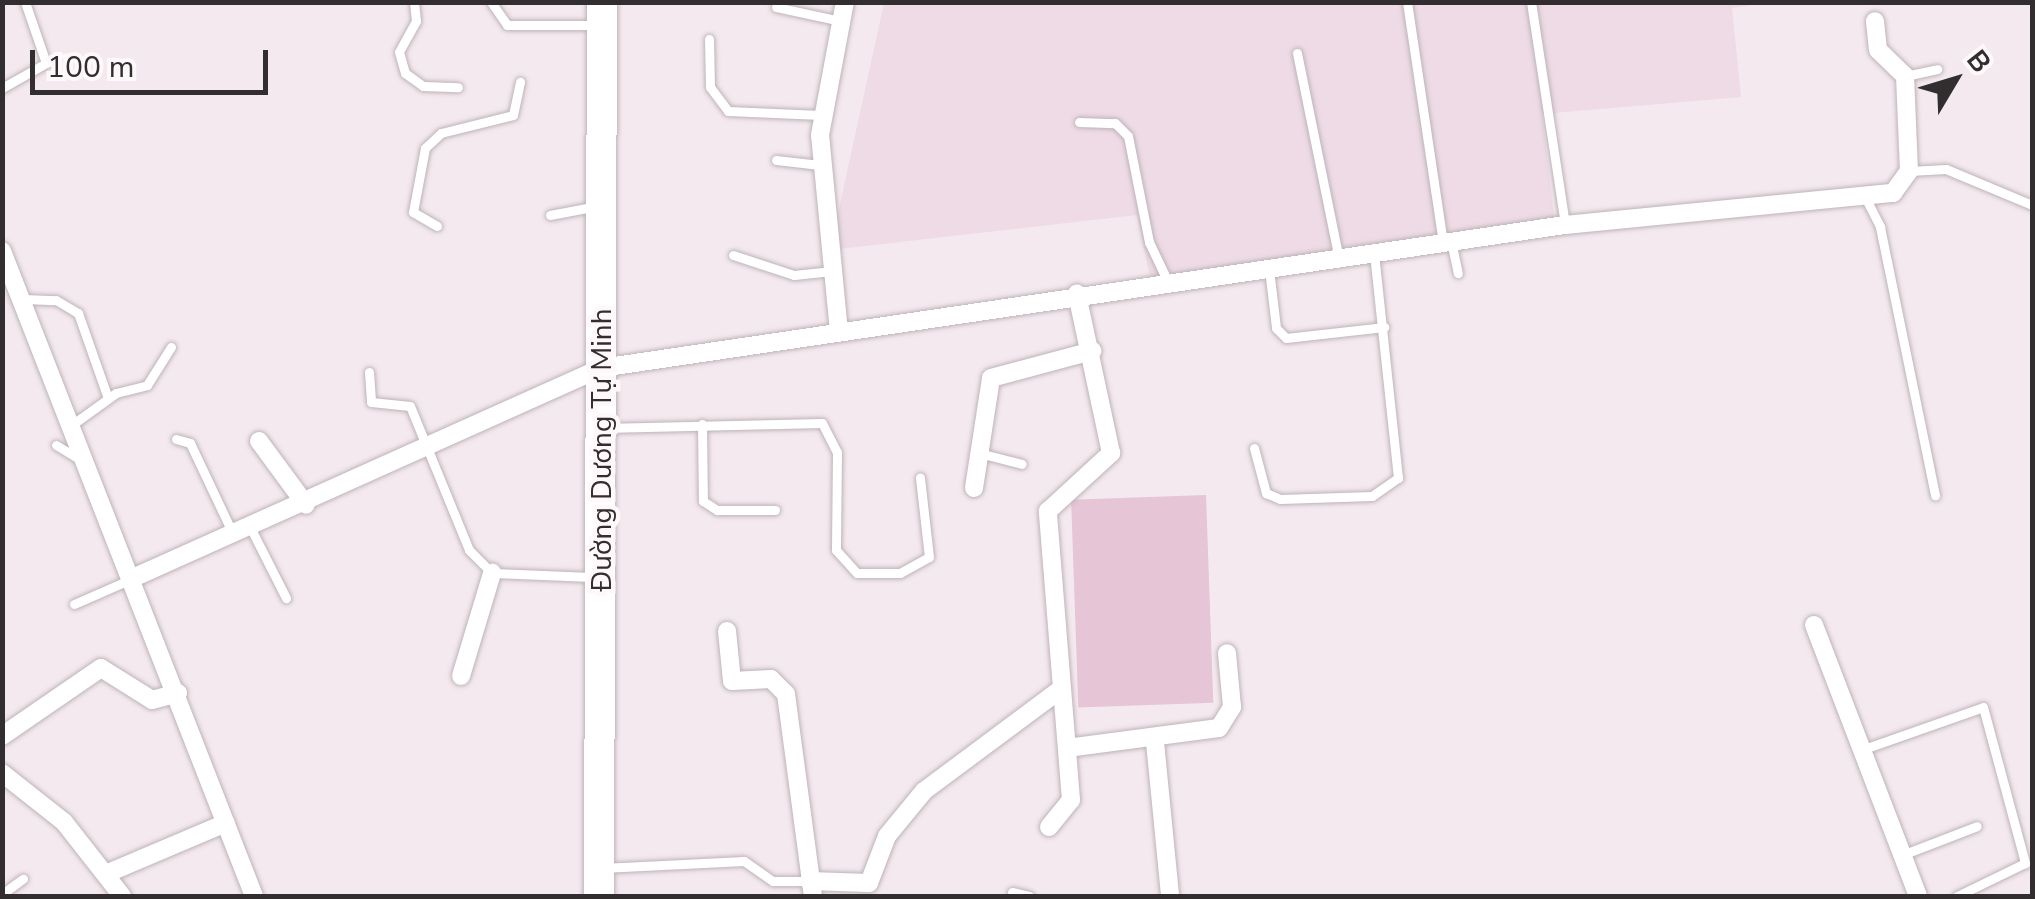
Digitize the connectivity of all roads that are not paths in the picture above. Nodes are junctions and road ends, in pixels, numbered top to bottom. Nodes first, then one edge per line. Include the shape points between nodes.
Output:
1 (25, 2) edge
2 (414, 2) edge
3 (491, 2) edge
4 (1407, 2) edge
5 (1531, 2) edge
6 (776, 7) dead end
7 (843, 12) edge
8 (602, 14) edge
9 (1876, 21) dead end
10 (708, 40) dead end
11 (1297, 53) dead end
12 (1937, 69) dead end
13 (1905, 76) junction
14 (520, 82) dead end
15 (458, 87) dead end
16 (2, 88) edge
17 (821, 114) junction
18 (1079, 122) dead end
19 (776, 160) dead end
20 (820, 165) junction
21 (1908, 171) junction
22 (1865, 197) junction
23 (600, 205) junction
24 (2032, 205) edge
25 (550, 215) dead end
26 (1565, 225) junction
27 (437, 226) dead end
28 (1447, 242) junction
29 (2, 251) edge
30 (1374, 255) junction
31 (733, 256) dead end
32 (1339, 260) junction
33 (1268, 268) junction
34 (832, 270) junction
35 (1458, 273) dead end
36 (1168, 282) junction
37 (1077, 294) junction
38 (23, 299) junction
39 (1384, 327) junction
40 (839, 332) junction
41 (171, 348) dead end
42 (1092, 352) junction
43 (601, 368) junction
44 (368, 372) dead end
45 (108, 398) junction
46 (73, 424) junction
47 (702, 424) junction
48 (601, 428) junction
49 (176, 439) dead end
50 (259, 441) dead end
51 (56, 444) dead end
52 (434, 446) junction
53 (1254, 448) dead end
54 (979, 453) junction
55 (1022, 464) dead end
56 (88, 465) junction
57 (920, 478) dead end
58 (974, 488) dead end
59 (1934, 495) dead end
60 (306, 505) junction
61 (776, 510) dead end
62 (241, 530) junction
63 (492, 573) junction
64 (136, 577) junction
65 (604, 578) junction
66 (286, 598) dead end
67 (74, 604) dead end
68 (1814, 625) dead end
69 (727, 631) dead end
70 (1226, 653) dead end
71 (461, 676) dead end
72 (1061, 689) junction
73 (178, 693) junction
74 (2, 736) edge
75 (1155, 742) junction
76 (1066, 748) junction
77 (1861, 750) junction
78 (2, 772) edge
79 (226, 823) junction
80 (1977, 826) dead end
81 (1049, 827) dead end
82 (1902, 855) junction
83 (108, 874) junction
84 (22, 879) dead end
85 (599, 882) edge
86 (811, 889) edge
87 (1012, 892) dead end
88 (2, 894) edge
89 (122, 896) edge
90 (254, 896) edge
91 (1030, 896) edge
92 (1170, 896) edge
93 (1918, 896) edge
94 (1956, 896) edge

1 - 16 lane via 46,63
2 - 15 lane via 416,21 399,52 405,73 416,84
3 - 8 lane via 506,25
4 - 28 lane
5 - 26 lane
6 - 7 lane
7 - 17 street
8 - 23 highway, Đường Dương Tự Minh
9 - 13 street via 1878,50
10 - 17 lane via 710,87 728,111
11 - 32 lane
12 - 13 lane
13 - 21 street
14 - 27 lane via 513,115 441,133 425,148 413,212
17 - 20 street
18 - 36 lane via 1115,122 1128,136 1151,248
19 - 20 lane
20 - 34 street
21 - 22 street via 1893,193
21 - 24 lane via 1946,169
22 - 26 street
22 - 59 lane via 1880,227
23 - 25 lane
23 - 43 highway, Đường Dương Tự Minh
26 - 28 street
28 - 30 street
28 - 35 lane
29 - 38 street
30 - 32 street
30 - 39 lane
31 - 34 lane via 794,275
32 - 33 street
33 - 36 street
33 - 39 lane via 1276,328 1286,338
34 - 40 street
36 - 37 street
37 - 40 street
37 - 42 street
38 - 45 lane via 56,300 78,314
38 - 46 street
39 - 53 lane via 1402,456 1389,488 1280,499 1266,493
40 - 43 street
41 - 45 lane via 147,385
42 - 54 street via 991,378
42 - 72 street via 1111,453 1048,511
43 - 48 highway, Đường Dương Tự Minh
43 - 52 street
44 - 52 lane via 371,402 410,406
45 - 46 lane
46 - 56 street
47 - 48 lane
47 - 57 lane via 822,423 838,452 836,550 857,574 900,573 928,557
47 - 61 lane via 703,501 717,510
48 - 65 highway, Đường Dương Tự Minh
49 - 62 lane via 190,444
50 - 60 street
51 - 56 lane
52 - 60 street
52 - 63 lane via 434,473 470,550
54 - 55 lane
54 - 58 street
56 - 64 street
60 - 62 street
62 - 64 street
62 - 66 lane
63 - 65 lane
63 - 71 street
64 - 67 lane
64 - 73 street
65 - 85 highway, Đường Dương Tự Minh
68 - 77 street
69 - 86 street via 732,681 771,679 786,694
70 - 75 street via 1232,706 1219,728
72 - 76 street
72 - 86 street via 924,791 887,836 869,884
73 - 74 street via 152,700 101,668
73 - 79 street
75 - 76 street
75 - 92 street
76 - 81 street via 1071,800
77 - 82 street
77 - 94 lane via 1983,708 2025,863
78 - 83 street
79 - 83 street
79 - 90 street
80 - 82 lane
82 - 93 street
83 - 89 street
84 - 88 lane
85 - 86 lane via 744,861 773,881
87 - 91 lane

